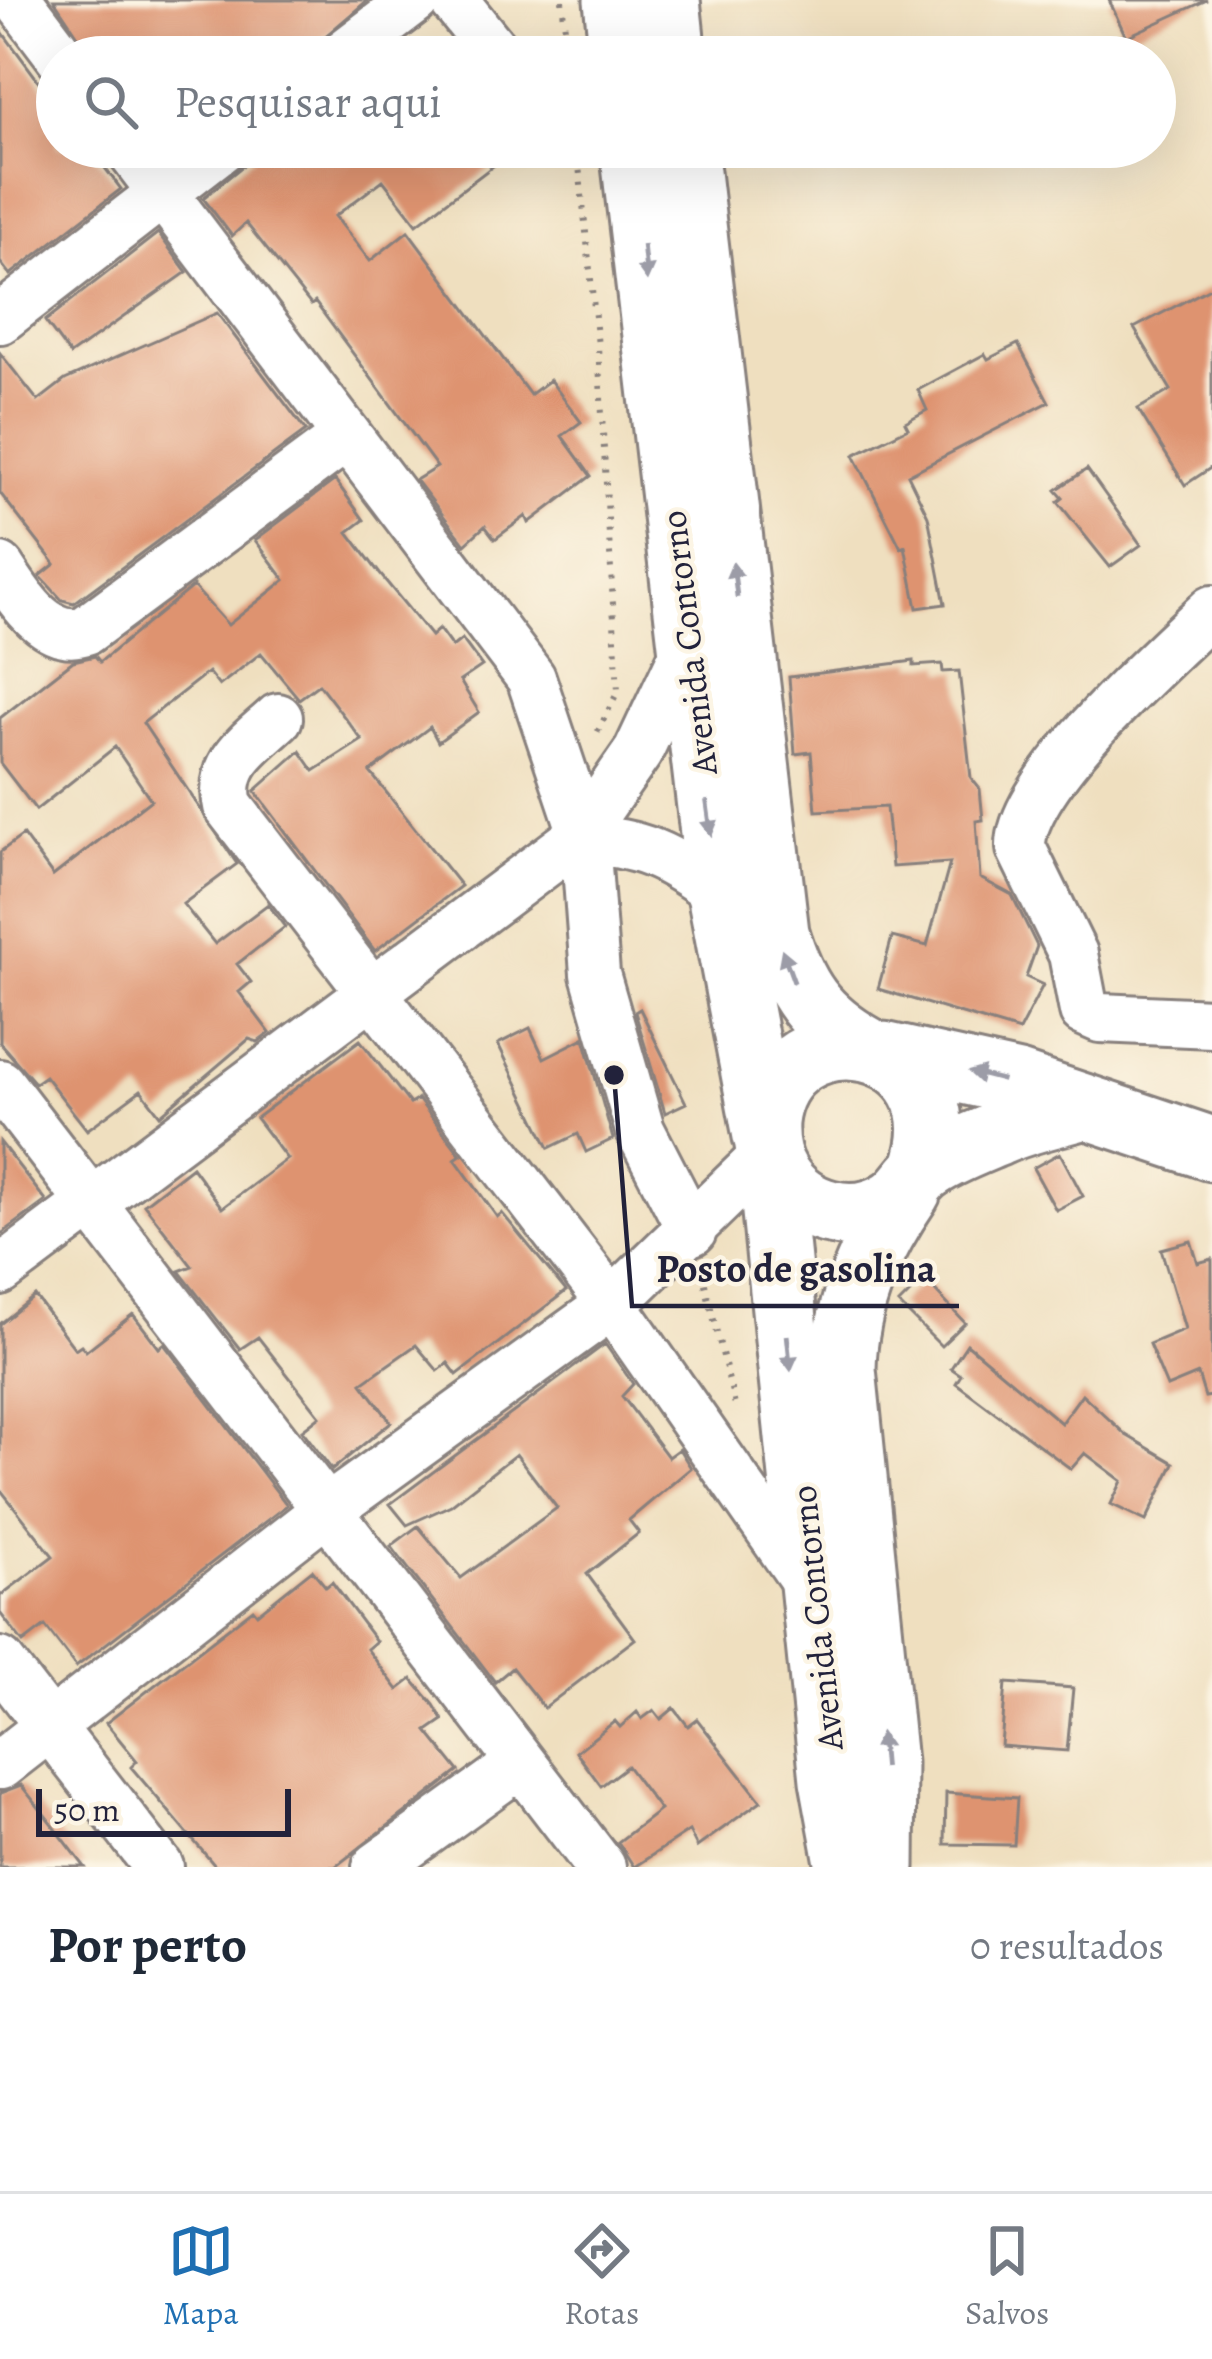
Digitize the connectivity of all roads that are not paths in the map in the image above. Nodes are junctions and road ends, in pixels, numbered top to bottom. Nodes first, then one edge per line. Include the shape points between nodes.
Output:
1 (18, 0) edge
2 (415, 0) edge
3 (454, 0) edge
4 (616, 0) edge
5 (668, 0) edge
6 (45, 36) edge
7 (368, 36) edge
8 (482, 36) edge
9 (620, 36) edge
10 (672, 36) edge
11 (144, 168) edge
12 (194, 168) edge
13 (634, 168) edge
14 (687, 168) edge
15 (162, 192) junction
16 (0, 319) edge
17 (346, 437) junction
18 (0, 568) edge
19 (1212, 610) edge
20 (687, 648) junction
21 (278, 718) dead end
22 (582, 836) junction
23 (719, 893) junction
24 (373, 991) junction
25 (1212, 1023) edge
26 (874, 1051) junction
27 (0, 1084) edge
28 (1085, 1107) junction
29 (766, 1144) junction
30 (1212, 1149) edge
31 (916, 1180) junction
32 (91, 1201) junction
33 (692, 1231) junction
34 (0, 1271) edge
35 (612, 1304) junction
36 (327, 1510) junction
37 (814, 1594) junction
38 (0, 1662) edge
39 (50, 1726) junction
40 (521, 1762) junction
41 (0, 1766) edge
42 (159, 1867) edge
43 (377, 1867) edge
44 (601, 1867) edge
45 (848, 1867) edge
46 (883, 1867) edge

1 - 6 street
2 - 7 street
3 - 8 street
4 - 9 main road
5 - 10 main road
11 - 15 street
12 - 15 street
13 -> 20 main road, Avenida Contorno
26 -> 14 main road, Avenida Contorno via 806,1005 777,933
15 - 16 street
15 - 17 street
17 - 18 street via 86,630 50,628
17 - 22 street via 530,678
19 - 25 street via 1046,783 1020,832 1073,954 1084,1011
20 - 22 street via 638,752
20 -> 23 main road, Avenida Contorno
21 - 24 street via 230,763 228,806
22 - 23 street via 651,850
22 - 24 street
22 - 33 street via 595,974 640,1130
23 - 29 main road, Avenida Contorno
24 - 32 street
24 - 35 street
28 -> 26 main road
26 - 29 main road via 827,1050 794,1068 778,1087
26 - 31 main road via 907,1069 927,1103 932,1144
27 - 32 street
28 - 30 main road
28 - 31 main road via 999,1132
29 - 31 main road via 794,1195 839,1215 865,1214
29 - 33 street
29 -> 37 main road, Avenida Contorno
46 -> 31 main road, Avenida Contorno via 884,1763 844,1324 880,1233
32 - 34 street
32 - 36 street
33 - 35 street
35 - 36 street
35 - 37 street
36 - 39 street
36 - 40 street
37 - 45 main road, Avenida Contorno
38 - 39 street
39 - 41 street
39 - 42 street
40 - 43 street
40 - 44 street

